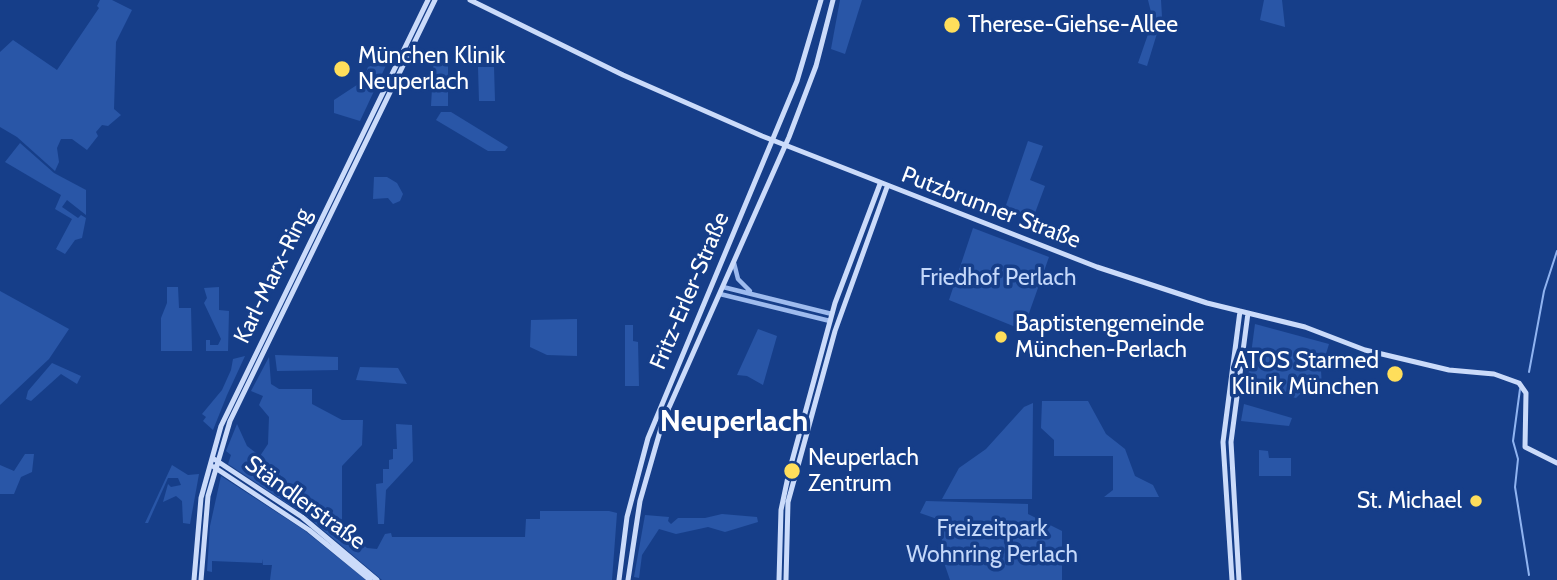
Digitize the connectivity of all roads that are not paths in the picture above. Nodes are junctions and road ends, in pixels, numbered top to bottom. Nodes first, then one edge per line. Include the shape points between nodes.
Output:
1 (428, 0) edge
2 (435, 0) edge
3 (470, 0) edge
4 (821, 0) edge
5 (833, 0) edge
6 (797, 81) junction
7 (807, 88) junction
8 (773, 140) junction
9 (785, 145) junction
10 (880, 184) junction
11 (887, 187) junction
12 (734, 263) junction
13 (712, 285) junction
14 (721, 290) junction
15 (709, 292) junction
16 (754, 294) junction
17 (1240, 312) junction
18 (1248, 313) junction
19 (831, 317) junction
20 (643, 455) junction
21 (210, 457) joint
22 (651, 462) junction
23 (1557, 463) edge
24 (213, 464) junction
25 (789, 489) junction
26 (194, 580) edge
27 (201, 580) edge
28 (370, 580) edge
29 (377, 580) edge
30 (619, 580) edge
31 (628, 580) edge
32 (779, 580) edge
33 (786, 580) edge
34 (1232, 580) edge
35 (1239, 580) edge

1 - 21 main road, Karl-Marx-Ring via 230,405
2 - 24 main road, Karl-Marx-Ring
3 - 8 main road, Putzbrunner Straße via 623,75
4 - 6 main road, Fritz-Erler-Straße
5 - 7 main road, Fritz-Erler-Straße
6 - 7 main road via 804,79
6 - 8 main road, Fritz-Erler-Straße
7 - 9 main road, Fritz-Erler-Straße
8 - 9 main road, Putzbrunner Straße
8 - 13 main road, Fritz-Erler-Straße
9 - 10 main road, Putzbrunner Straße
9 - 12 main road, Fritz-Erler-Straße
10 - 11 main road, Putzbrunner Straße
10 - 19 main road
11 - 17 main road, Putzbrunner Straße via 1097,267
11 - 25 main road via 835,331
12 - 14 main road, Fritz-Erler-Straße
12 - 16 street via 738,279
13 - 14 main road
13 - 15 main road, Fritz-Erler-Straße
14 - 15 main road
14 - 16 street
14 - 19 street
14 - 22 main road, Fritz-Erler-Straße via 666,414
15 - 20 main road, Fritz-Erler-Straße
16 - 19 street
17 - 18 main road, Putzbrunner Straße
17 - 34 main road via 1223,442
18 - 23 main road, Putzbrunner Straße via 1306,327 1376,353 1449,370 1494,374 1522,385 1526,393 1525,447
18 - 35 main road via 1231,442
19 - 25 main road
20 - 22 main road via 649,455
20 - 30 main road, Fritz-Erler-Straße via 626,517
21 - 24 main road, Ständlerstraße
22 - 31 main road, Fritz-Erler-Straße via 635,525
24 - 26 main road, Karl-Marx-Ring via 198,512
24 - 27 main road, Karl-Marx-Ring
24 - 28 main road, Ständlerstraße via 309,530
24 - 29 main road, Ständlerstraße via 302,517
25 - 32 main road via 780,521
25 - 33 main road

